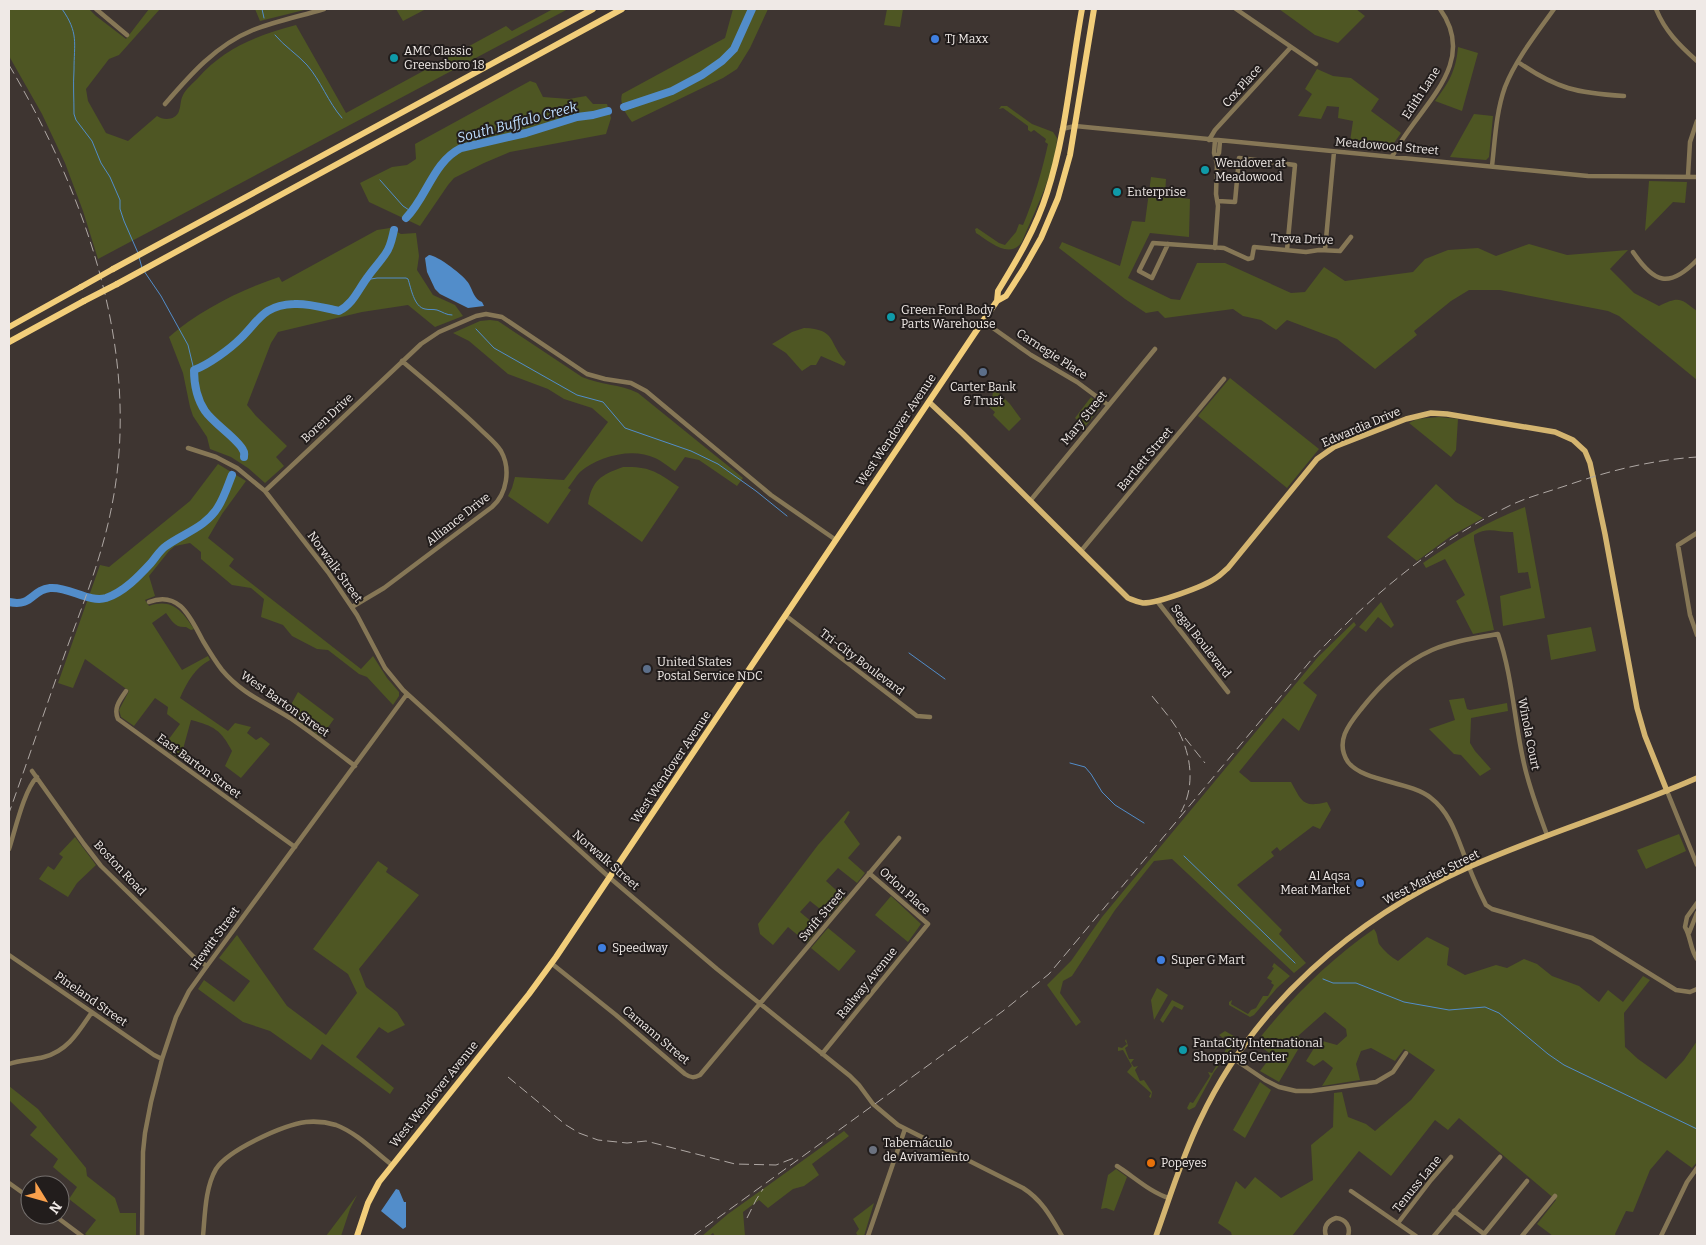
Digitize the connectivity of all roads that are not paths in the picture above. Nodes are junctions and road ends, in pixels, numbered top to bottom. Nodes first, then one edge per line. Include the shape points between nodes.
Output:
1 (96, 9) edge
2 (324, 9) edge
3 (593, 9) edge
4 (622, 9) edge
5 (1082, 9) edge
6 (1094, 9) edge
7 (1236, 9) edge
8 (1440, 9) edge
9 (1554, 9) edge
10 (1656, 9) edge
11 (128, 35) dead end
12 (1291, 47) junction
13 (1697, 60) edge
14 (1518, 62) junction
15 (1316, 64) dead end
16 (1624, 96) dead end
17 (165, 104) dead end
18 (1063, 120) junction
19 (1697, 121) edge
20 (1075, 126) junction
21 (1062, 129) junction
22 (1215, 140) junction
23 (1334, 152) junction
24 (1392, 157) junction
25 (1492, 166) junction
26 (1688, 176) junction
27 (1697, 177) edge
28 (1218, 201) junction
29 (1351, 237) dead end
30 (1168, 244) junction
31 (1215, 248) junction
32 (1287, 250) junction
33 (1325, 250) junction
34 (1633, 252) dead end
35 (1697, 260) edge
36 (59, 299) junction
37 (997, 302) junction
38 (983, 321) junction
39 (9, 322) edge
40 (9, 327) edge
41 (9, 342) edge
42 (1155, 349) dead end
43 (402, 361) junction
44 (1224, 379) dead end
45 (929, 402) junction
46 (1108, 405) junction
47 (188, 448) dead end
48 (265, 491) junction
49 (1030, 500) junction
50 (1697, 533) edge
51 (836, 540) junction
52 (1081, 551) junction
53 (1157, 601) junction
54 (149, 602) dead end
55 (352, 608) junction
56 (785, 615) junction
57 (1697, 635) edge
58 (126, 691) dead end
59 (1228, 692) dead end
60 (407, 694) junction
61 (930, 717) dead end
62 (355, 766) junction
63 (32, 770) dead end
64 (37, 777) junction
65 (1697, 778) edge
66 (1667, 792) junction
67 (1547, 835) junction
68 (899, 838) dead end
69 (295, 847) junction
70 (9, 849) edge
71 (1697, 865) edge
72 (1468, 867) junction
73 (870, 873) junction
74 (610, 878) junction
75 (1697, 903) edge
76 (1697, 913) edge
77 (928, 924) joint
78 (1689, 934) junction
79 (9, 955) edge
80 (1697, 959) edge
81 (551, 963) junction
82 (206, 966) junction
83 (1697, 989) edge
84 (760, 1004) junction
85 (92, 1012) junction
86 (1406, 1053) dead end
87 (822, 1054) junction
88 (162, 1058) junction
89 (1234, 1059) junction
90 (9, 1064) edge
91 (905, 1128) junction
92 (1451, 1157) dead end
93 (1500, 1157) dead end
94 (392, 1165) junction
95 (1117, 1166) dead end
96 (1697, 1168) edge
97 (1527, 1180) dead end
98 (9, 1183) edge
99 (20, 1191) edge
100 (1351, 1191) dead end
101 (1555, 1196) dead end
102 (1169, 1198) junction
103 (1454, 1211) junction
104 (1398, 1223) junction
105 (67, 1225) edge
106 (1484, 1235) edge
107 (82, 1236) edge
108 (142, 1236) edge
109 (203, 1236) edge
110 (357, 1236) edge
111 (868, 1236) edge
112 (1062, 1236) edge
113 (1156, 1236) edge
114 (1324, 1236) edge
115 (1348, 1236) edge
116 (1416, 1236) edge
117 (1434, 1236) edge
118 (1522, 1236) edge
119 (1661, 1236) edge

1 - 11 street
2 - 17 street via 254,30 229,43 199,66
3 - 36 highway, bridge
4 - 41 highway, bridge
5 - 18 highway, West Wendover Avenue
6 - 20 highway, West Wendover Avenue
7 - 12 street
8 - 24 street, Edith Lane via 1453,40 1451,64
9 - 14 street
10 - 13 street via 1675,41
12 - 15 street
12 - 22 street, Cox Place via 1215,130
14 - 16 street via 1540,77 1569,89
14 - 25 street via 1499,108
18 - 20 street, Meadowood Street
18 - 21 highway, West Wendover Avenue
19 - 26 street via 1690,142
20 - 21 street, Meadowood Street
20 - 22 street, Meadowood Street
20 - 37 highway, West Wendover Avenue via 1054,210 1024,268 1006,296
21 - 37 highway, West Wendover Avenue via 1042,206 998,291
22 - 23 street, Meadowood Street
22 - 28 street, Cox Place via 1219,153 1216,157
23 - 24 street, Meadowood Street
23 - 33 street
24 - 25 street, Meadowood Street
25 - 26 street, Meadowood Street via 1588,176
26 - 27 street, Meadowood Street
28 - 31 street, Cox Place
28 - 32 street via 1235,202 1239,158 1295,164
29 - 33 street, Treva Drive via 1340,251
30 - 30 street, Treva Drive via 1153,243 1139,271 1152,278
30 - 31 street, Treva Drive
31 - 32 street, Treva Drive via 1227,248 1248,260 1252,258 1254,247
32 - 33 street, Treva Drive
34 - 35 street via 1643,268 1659,278 1676,277
36 - 39 highway
36 - 40 highway
37 - 38 highway, West Wendover Avenue
38 - 45 highway, West Wendover Avenue
38 - 46 street, Carnegie Place
42 - 46 street, Mary Street
43 - 48 street, Boren Drive
43 - 51 street, Boren Drive via 439,332 486,314 502,317 586,374 631,383 646,391 772,495
43 - 55 street, Alliance Drive via 498,448 506,464 507,476 501,497 492,507 384,588
44 - 52 street, Bartlett Street
45 - 49 main road, Edwardia Drive
45 - 51 highway, West Wendover Avenue
46 - 49 street, Mary Street
47 - 48 street, Norwalk Street via 237,468
48 - 55 street, Norwalk Street
49 - 52 main road, Edwardia Drive
50 - 57 street via 1678,545 1690,615
51 - 56 highway, West Wendover Avenue
52 - 53 main road, Edwardia Drive via 1128,598 1136,602
53 - 59 street, Segal Boulevard
53 - 66 main road, Edwardia Drive via 1204,584 1228,568 1317,459 1334,447 1431,412 1565,436 1580,445 1590,463 1637,708
54 - 62 street, West Barton Street via 165,599 182,607 211,655 238,686
55 - 60 street, Norwalk Street via 385,668
56 - 61 street, Tri-City Boulevard via 917,716
56 - 74 highway, West Wendover Avenue
58 - 69 street, East Barton Street via 116,712 122,723
60 - 62 street, Hewitt Street
60 - 74 street, Norwalk Street
62 - 69 street, Hewitt Street
63 - 64 street, Boston Road
64 - 70 street via 28,792
64 - 82 street, Boston Road via 102,867
65 - 66 main road, West Market Street
66 - 67 main road, West Market Street
66 - 71 street
67 - 72 main road, West Market Street
67 - 72 street, Winola Court via 1523,759 1498,634 1438,647 1400,668 1381,685 1348,725 1343,742 1346,757 1356,769 1418,790 1439,805 1450,821
68 - 73 street, Swift Street
69 - 82 street, Hewitt Street
72 - 83 street via 1486,905 1492,909 1592,938 1672,988 1690,992
72 - 89 main road, West Market Street via 1397,903 1345,939 1283,996
73 - 77 street, Orlon Place
73 - 84 street, Swift Street
74 - 81 highway, West Wendover Avenue
74 - 84 street, Norwalk Street
75 - 78 street via 1686,922
76 - 78 street
77 - 87 street, Railway Avenue
78 - 80 street
79 - 85 street, Pineland Street
81 - 84 street, Camann Street via 692,1078 700,1075
81 - 94 highway, West Wendover Avenue
82 - 88 street, Hewitt Street via 176,1017
84 - 87 street, Norwalk Street
85 - 88 street, Pineland Street
85 - 90 street via 67,1045 55,1054
86 - 89 street via 1392,1072 1376,1082 1311,1092 1279,1087
87 - 91 street, Norwalk Street via 855,1080 873,1104
88 - 108 street, Hewitt Street via 144,1133
89 - 102 main road, West Market Street via 1200,1119
91 - 111 street
91 - 112 street, Norwalk Street via 1031,1193 1045,1206
92 - 104 street, Tenuss Lane
93 - 103 street
94 - 109 street via 348,1131 336,1126 318,1122 292,1125 237,1150 222,1161 209,1186
94 - 110 highway, West Wendover Avenue via 370,1198
95 - 102 street via 1154,1192
96 - 119 street
97 - 106 street
98 - 99 street
100 - 104 street
101 - 118 street
102 - 113 main road, West Market Street
103 - 106 street
103 - 117 street
104 - 116 street
105 - 107 street
114 - 115 street via 1329,1222 1339,1218 1348,1224

